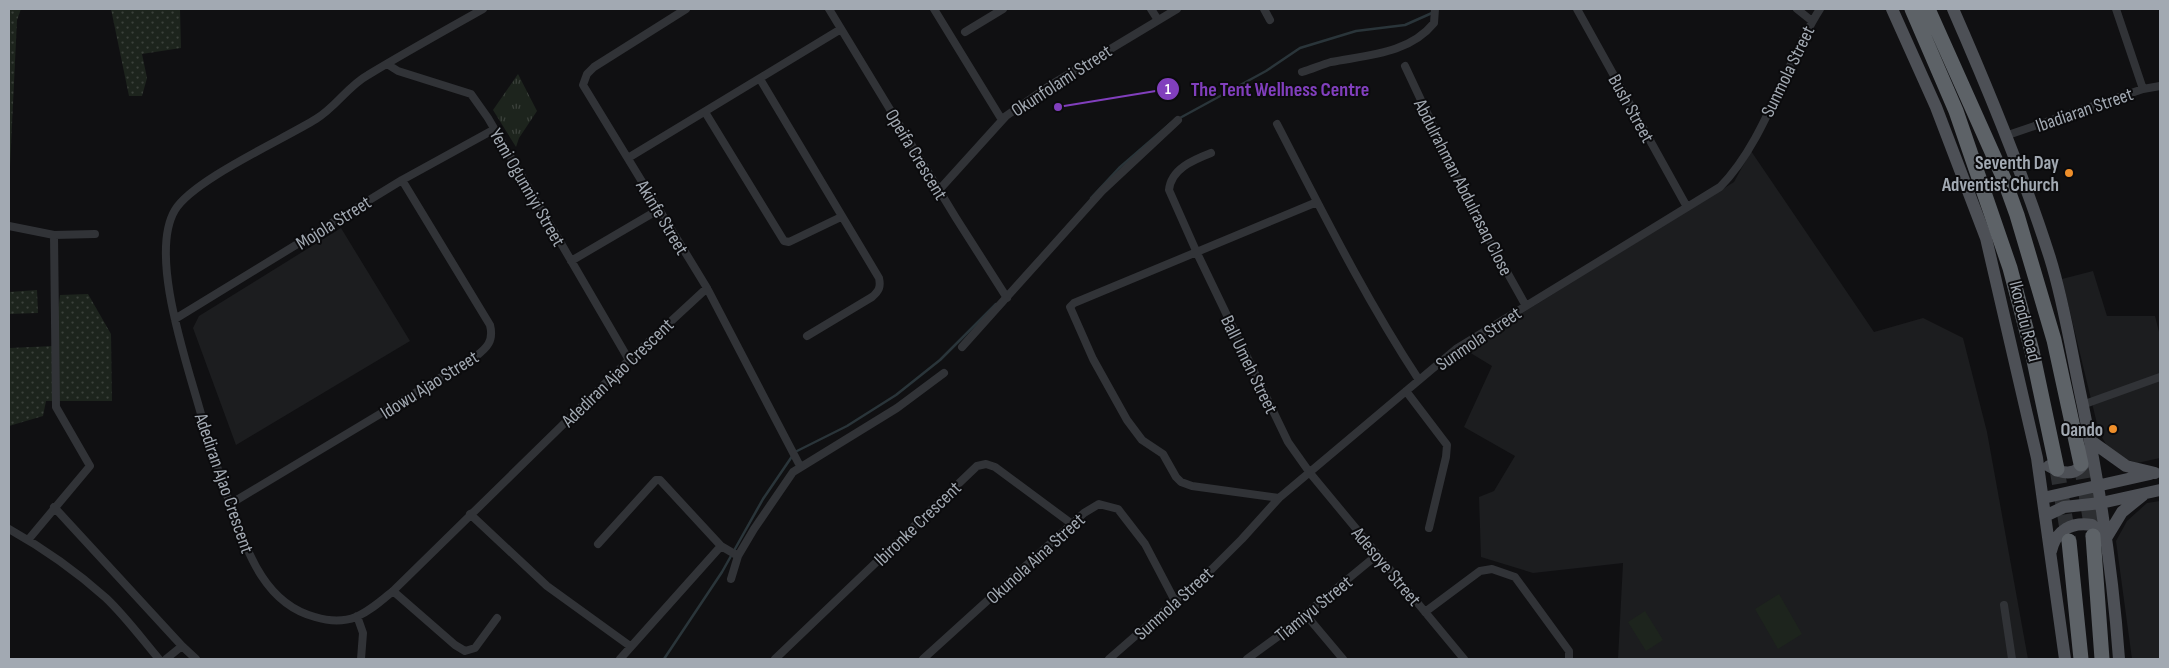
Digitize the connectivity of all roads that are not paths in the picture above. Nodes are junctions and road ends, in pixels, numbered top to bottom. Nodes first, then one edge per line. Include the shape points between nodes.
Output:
1 (483, 9) edge
2 (686, 9) edge
3 (830, 9) edge
4 (934, 9) edge
5 (1003, 9) edge
6 (1151, 9) edge
7 (1177, 9) edge
8 (1264, 9) edge
9 (1436, 9) edge
10 (1577, 9) edge
11 (1797, 9) edge
12 (1820, 9) edge
13 (1892, 9) edge
14 (1912, 9) edge
15 (1928, 9) edge
16 (1953, 9) edge
17 (2116, 9) edge
18 (1158, 20) junction
19 (1270, 20) dead end
20 (1812, 20) junction
21 (841, 29) junction
22 (966, 32) dead end
23 (387, 64) junction
24 (1405, 66) dead end
25 (1302, 72) dead end
26 (760, 80) junction
27 (2160, 86) edge
28 (2143, 89) junction
29 (705, 112) junction
30 (1002, 120) junction
31 (1178, 120) dead end
32 (1277, 124) dead end
33 (493, 130) junction
34 (2008, 135) junction
35 (1211, 153) dead end
36 (628, 158) junction
37 (402, 180) junction
38 (939, 190) junction
39 (1317, 202) junction
40 (1688, 207) junction
41 (658, 210) junction
42 (841, 217) junction
43 (9, 226) edge
44 (95, 234) dead end
45 (54, 235) junction
46 (1197, 253) junction
47 (571, 261) junction
48 (707, 288) junction
49 (1006, 295) junction
50 (1526, 306) junction
51 (175, 319) junction
52 (808, 336) dead end
53 (962, 347) dead end
54 (629, 360) junction
55 (944, 372) dead end
56 (2160, 377) edge
57 (1418, 380) junction
58 (1406, 391) junction
59 (2082, 405) junction
60 (2091, 441) junction
61 (2037, 458) junction
62 (798, 464) junction
63 (2081, 464) tunnel mouth
64 (2058, 468) tunnel mouth
65 (1310, 473) junction
66 (2158, 473) edge
67 (2098, 487) junction
68 (2160, 490) edge
69 (2146, 493) junction
70 (1279, 498) junction
71 (2043, 498) junction
72 (2101, 503) junction
73 (230, 504) junction
74 (54, 507) junction
75 (470, 514) junction
76 (2045, 516) junction
77 (1072, 524) junction
78 (1429, 528) dead end
79 (9, 529) edge
80 (2099, 538) junction
81 (28, 540) junction
82 (2070, 541) tunnel mouth
83 (598, 544) dead end
84 (720, 546) junction
85 (2051, 551) junction
86 (734, 554) junction
87 (1378, 554) junction
88 (731, 579) dead end
89 (393, 591) junction
90 (1175, 601) junction
91 (2004, 605) dead end
92 (1425, 612) junction
93 (1306, 615) junction
94 (357, 616) junction
95 (497, 618) dead end
96 (182, 646) junction
97 (630, 646) junction
98 (159, 659) edge
99 (166, 659) edge
100 (196, 659) edge
101 (361, 659) edge
102 (620, 659) edge
103 (774, 659) edge
104 (923, 659) edge
105 (1111, 659) edge
106 (1247, 659) edge
107 (1343, 659) edge
108 (1464, 659) edge
109 (1569, 659) edge
110 (2012, 659) edge
111 (2065, 659) edge
112 (2081, 659) edge
113 (2102, 659) edge
114 (2120, 659) edge

1 - 23 street, Adediran Ajao Crescent
2 - 36 street, Akinfe Street via 594,68 584,80 586,93
3 - 21 street, Opeifa Crescent
4 - 30 street
5 - 22 street
6 - 18 street
7 - 18 street, Okunfolami Street
8 - 19 street
9 - 25 street via 1434,23 1408,44
10 - 40 street, Bush Street
11 - 20 street
12 - 20 street, Sunmola Street
13 - 61 main road, Ikorodu Road via 1936,107 1986,238
14 - 64 highway, Ikorodu Road via 1956,111 2010,268
15 - 63 highway, Ikorodu Road via 2018,215 2052,331
16 - 34 main road, Ikorodu Road
17 - 28 street
18 - 30 street, Okunfolami Street via 1042,90
20 - 40 street, Sunmola Street via 1779,91 1731,176
21 - 26 street
21 - 38 street, Opeifa Crescent
23 - 33 street, Yemi Ogunniyi Street via 398,71 471,94
23 - 51 street, Adediran Ajao Crescent via 366,76 324,114 183,199 171,216 165,252
24 - 50 street, Abdulrahman Abdulrasaq Close via 1474,213
26 - 29 street
26 - 42 street
27 - 28 street, Ibadiaran Street
28 - 34 street, Ibadiaran Street
29 - 36 street
29 - 42 street via 784,242
30 - 38 street, Okunfolami Street
31 - 49 street via 1102,191
32 - 39 street
33 - 37 street, Mojola Street
33 - 47 street, Yemi Ogunniyi Street
34 - 59 main road, Ikorodu Road via 2051,260
35 - 46 street, Ball Umeh Street via 1195,159 1175,173 1170,181 1169,190
36 - 41 street, Akinfe Street
37 - 51 street, Mojola Street
37 - 73 street, Idowu Ajao Street via 490,326 488,346 475,357
38 - 49 street, Opeifa Crescent
39 - 46 street
39 - 57 street via 1368,299
40 - 50 street, Sunmola Street
41 - 47 street
41 - 48 street, Akinfe Street
42 - 52 street via 880,285 872,297
43 - 45 street
44 - 45 street
45 - 74 street via 56,407 90,466
46 - 65 street, Ball Umeh Street via 1288,442
46 - 70 street via 1074,303 1070,310 1127,420 1142,440 1163,454 1181,482
47 - 54 street, Yemi Ogunniyi Street
48 - 54 street, Adediran Ajao Crescent
48 - 62 street, Akinfe Street
49 - 53 street
50 - 57 street, Sunmola Street via 1456,350
51 - 73 street, Adediran Ajao Crescent via 211,451
54 - 75 street, Adediran Ajao Crescent
55 - 62 street via 897,408
56 - 59 street
57 - 58 street, Sunmola Street
58 - 65 street, Sunmola Street
58 - 78 street via 1447,445
59 - 60 main road, Ikorodu Road
60 - 61 main road via 2088,461 2073,472 2053,469
60 - 66 main road via 2126,466
60 - 67 main road, Ikorodu Road
61 - 71 main road, Ikorodu Road
62 - 86 street
65 - 70 street, Sunmola Street
65 - 87 street, Adesoye Street
66 - 67 main road
67 - 71 main road
67 - 72 main road, Ikorodu Road
68 - 69 main road
69 - 72 main road
69 - 80 main road via 2122,512
70 - 90 street, Sunmola Street via 1242,540
71 - 76 main road, Ikorodu Road
72 - 76 main road via 2064,507
72 - 80 main road, Ikorodu Road
73 - 94 street, Adediran Ajao Crescent via 254,564 288,605 320,619 344,620
74 - 81 street
74 - 96 street
75 - 89 street, Adediran Ajao Crescent
75 - 97 street via 547,586
76 - 85 main road, Ikorodu Road
77 - 90 street, Okunola Aina Street via 1099,504 1118,509 1145,544
77 - 103 street, Ibironke Crescent via 995,467 977,466
77 - 104 street, Okunola Aina Street
79 - 81 street
80 - 85 main road via 2092,525 2068,527 2057,536
80 - 113 highway, Ikorodu Road
80 - 114 main road, Ikorodu Road via 2114,600
81 - 98 street via 107,600
82 - 112 highway
83 - 84 street via 656,480 660,480
84 - 86 street
84 - 97 street
85 - 111 main road, Ikorodu Road
86 - 88 street
87 - 92 street, Adesoye Street
87 - 93 street, Tiamiyu Street
89 - 94 street, Adediran Ajao Crescent via 373,608
89 - 95 street via 465,651 475,648
90 - 105 street, Sunmola Street
91 - 110 street
92 - 108 street, Adesoye Street
92 - 109 street via 1480,571 1492,569 1515,577 1569,651
93 - 106 street, Tiamiyu Street
93 - 107 street
94 - 101 street via 363,633
96 - 99 street
96 - 100 street
97 - 102 street

